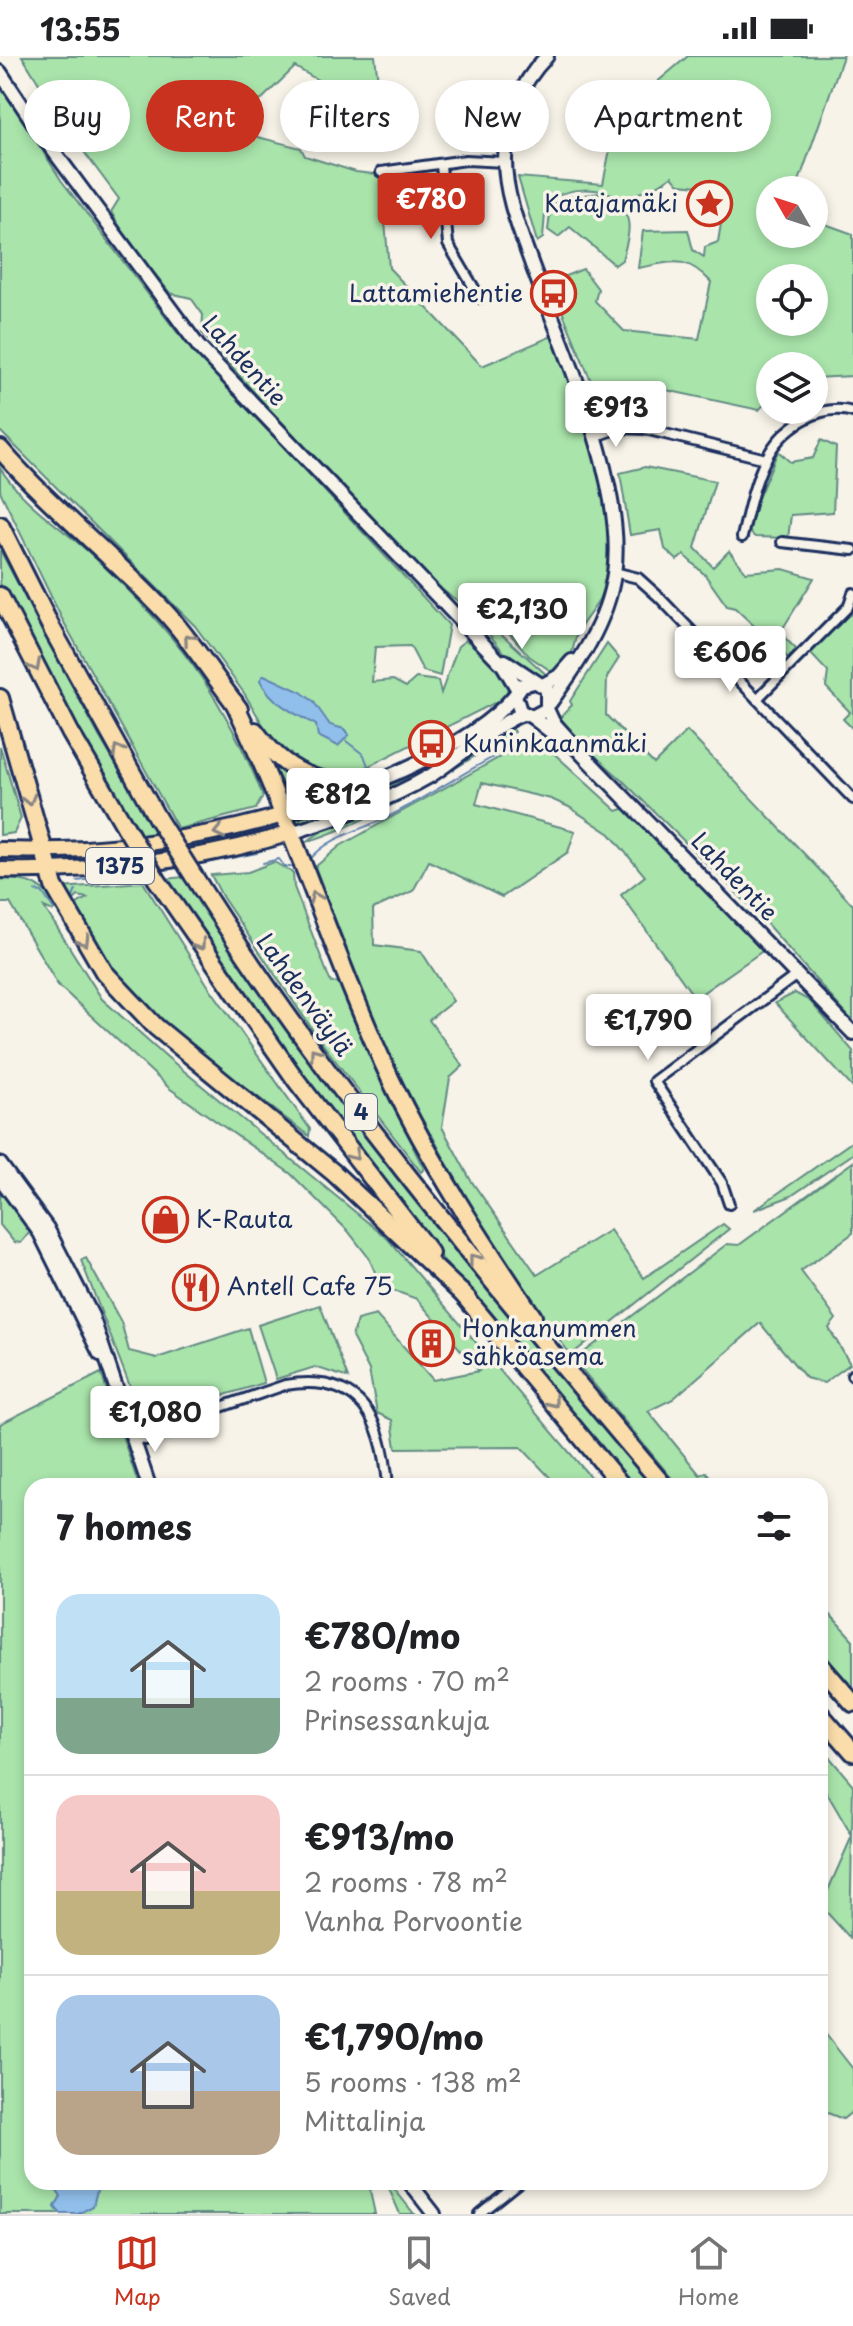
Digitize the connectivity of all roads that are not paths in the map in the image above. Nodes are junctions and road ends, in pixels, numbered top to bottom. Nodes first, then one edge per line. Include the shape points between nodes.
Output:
1 (540, 59) edge
2 (0, 72) edge
3 (505, 162) junction
4 (441, 165) junction
5 (381, 172) dead end
6 (480, 298) dead end
7 (853, 412) edge
8 (594, 437) junction
9 (0, 449) edge
10 (766, 459) junction
11 (0, 525) edge
12 (742, 537) dead end
13 (782, 542) dead end
14 (853, 550) edge
15 (614, 572) junction
16 (853, 593) edge
17 (0, 596) edge
18 (850, 607) edge
19 (588, 644) junction
20 (490, 651) junction
21 (538, 684) junction
22 (517, 692) junction
23 (0, 698) edge
24 (757, 699) junction
25 (234, 702) junction
26 (548, 706) junction
27 (528, 716) junction
28 (581, 753) junction
29 (368, 784) junction
30 (853, 799) edge
31 (283, 815) junction
32 (291, 833) junction
33 (0, 850) edge
34 (45, 851) junction
35 (0, 870) edge
36 (50, 871) junction
37 (798, 974) junction
38 (853, 1033) edge
39 (0, 1164) edge
40 (0, 1178) edge
41 (729, 1204) dead end
42 (468, 1299) junction
43 (110, 1371) junction
44 (581, 1387) junction
45 (132, 1438) junction
46 (146, 1478) edge
47 (387, 1478) edge
48 (615, 1478) edge
49 (657, 1478) edge
50 (828, 1674) edge
51 (853, 1703) edge
52 (828, 1723) edge
53 (853, 1752) edge
54 (415, 2190) edge
55 (509, 2190) edge
56 (434, 2214) edge
57 (479, 2214) edge

1 - 3 main road via 515,105
2 - 20 main road, Lahdentie via 199,347
3 - 4 street
3 - 8 main road via 511,204
4 - 5 street
4 - 6 street via 448,244
7 - 10 street via 841,408 812,415 786,434
8 - 10 street via 619,428 645,429
8 - 15 main road via 609,496
25 -> 9 highway via 164,611
10 - 12 street
44 -> 11 highway, Lahdenväylä / 4, bridge via 490,1280 319,1059 193,875 65,654
13 - 14 street
15 - 19 main road
15 - 24 street via 641,580
16 - 18 street
17 -> 42 highway, 4, bridge via 71,734 157,880 296,1080
18 - 24 street
19 - 21 main road via 559,676
19 - 26 main road
20 - 21 main road, Lahdentie
20 - 22 main road, Lahdentie via 510,674
21 - 22 main road
21 - 26 main road, Lahdentie
22 - 27 main road, Lahdentie via 517,707
22 - 29 main road, 1375 via 488,723
23 -> 34 highway
24 - 30 street
25 - 29 highway via 273,753 295,771 334,784
25 - 31 highway
26 - 27 main road
26 - 28 main road, Lahdentie via 553,722
27 - 28 main road, Lahdentie
27 - 32 main road, 1375 via 508,720 427,777
28 - 37 main road, Lahdentie
29 - 31 main road, 1375
31 - 32 highway
31 -> 34 main road, 1375 via 155,844
32 - 36 main road, 1375 via 165,862
44 -> 32 highway via 446,1184 405,1106
33 - 34 main road, 1375
34 - 36 highway
35 - 36 main road, 1375
36 -> 42 highway via 90,951 139,1011 334,1173
37 - 38 main road, Lahdentie
37 - 41 street via 654,1081 722,1183
39 - 43 main road via 52,1238 101,1335
40 - 43 main road via 40,1233
42 -> 48 highway, 4
43 - 45 main road
44 - 49 highway, Lahdenväylä / 4
45 - 46 main road
45 - 47 street via 142,1427 166,1426 285,1385 332,1384 372,1413 383,1441
50 - 51 highway
52 - 53 highway
54 - 56 main road
55 - 57 street

